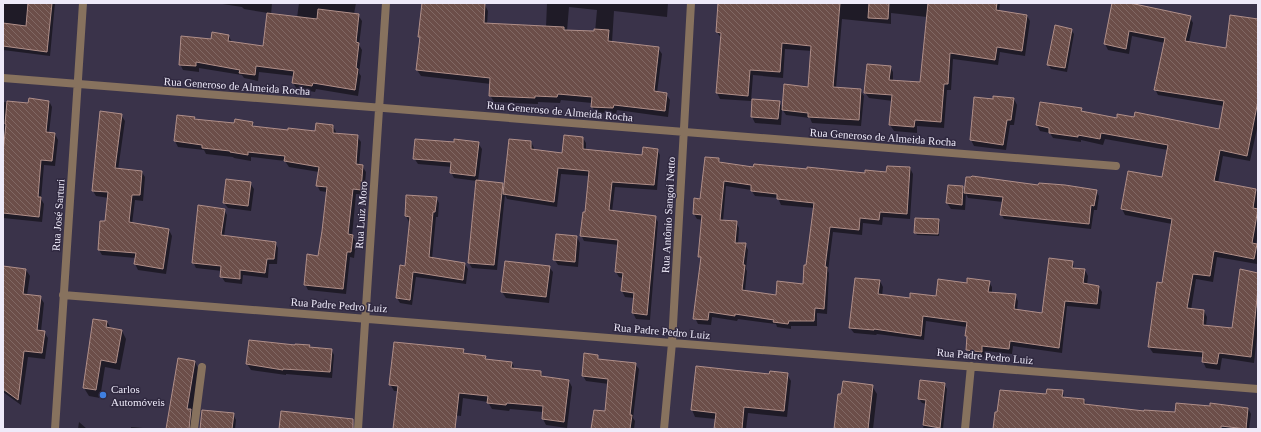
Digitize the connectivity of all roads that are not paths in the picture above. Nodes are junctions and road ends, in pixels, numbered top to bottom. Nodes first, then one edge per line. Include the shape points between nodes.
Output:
1 (83, 3) edge
2 (386, 3) edge
3 (691, 3) edge
4 (3, 78) edge
5 (78, 84) junction
6 (379, 108) junction
7 (684, 132) junction
8 (1116, 166) dead end
9 (63, 295) junction
10 (365, 318) junction
11 (672, 343) junction
12 (971, 366) junction
13 (202, 367) dead end
14 (1258, 389) edge
15 (55, 429) edge
16 (194, 429) edge
17 (358, 429) edge
18 (664, 429) edge
19 (965, 429) edge

1 - 5 street, Rua José Sarturi
2 - 6 street, Rua Luiz Moro
3 - 7 street, Rua Antônio Sangoi Netto
4 - 5 street, Rua Generoso de Almeida Rocha
5 - 6 street, Rua Generoso de Almeida Rocha
5 - 9 street, Rua José Sarturi
6 - 7 street, Rua Generoso de Almeida Rocha
6 - 10 street, Rua Luiz Moro
7 - 8 street, Rua Generoso de Almeida Rocha
7 - 11 street, Rua Antônio Sangoi Netto
9 - 10 street, Rua Padre Pedro Luiz
9 - 15 street, Rua José Sarturi
10 - 11 street, Rua Padre Pedro Luiz
10 - 17 street, Rua Luiz Moro
11 - 12 street, Rua Padre Pedro Luiz
11 - 18 street, Rua Antônio Sangoi Netto
12 - 14 street, Rua Padre Pedro Luiz
12 - 19 street
13 - 16 street

